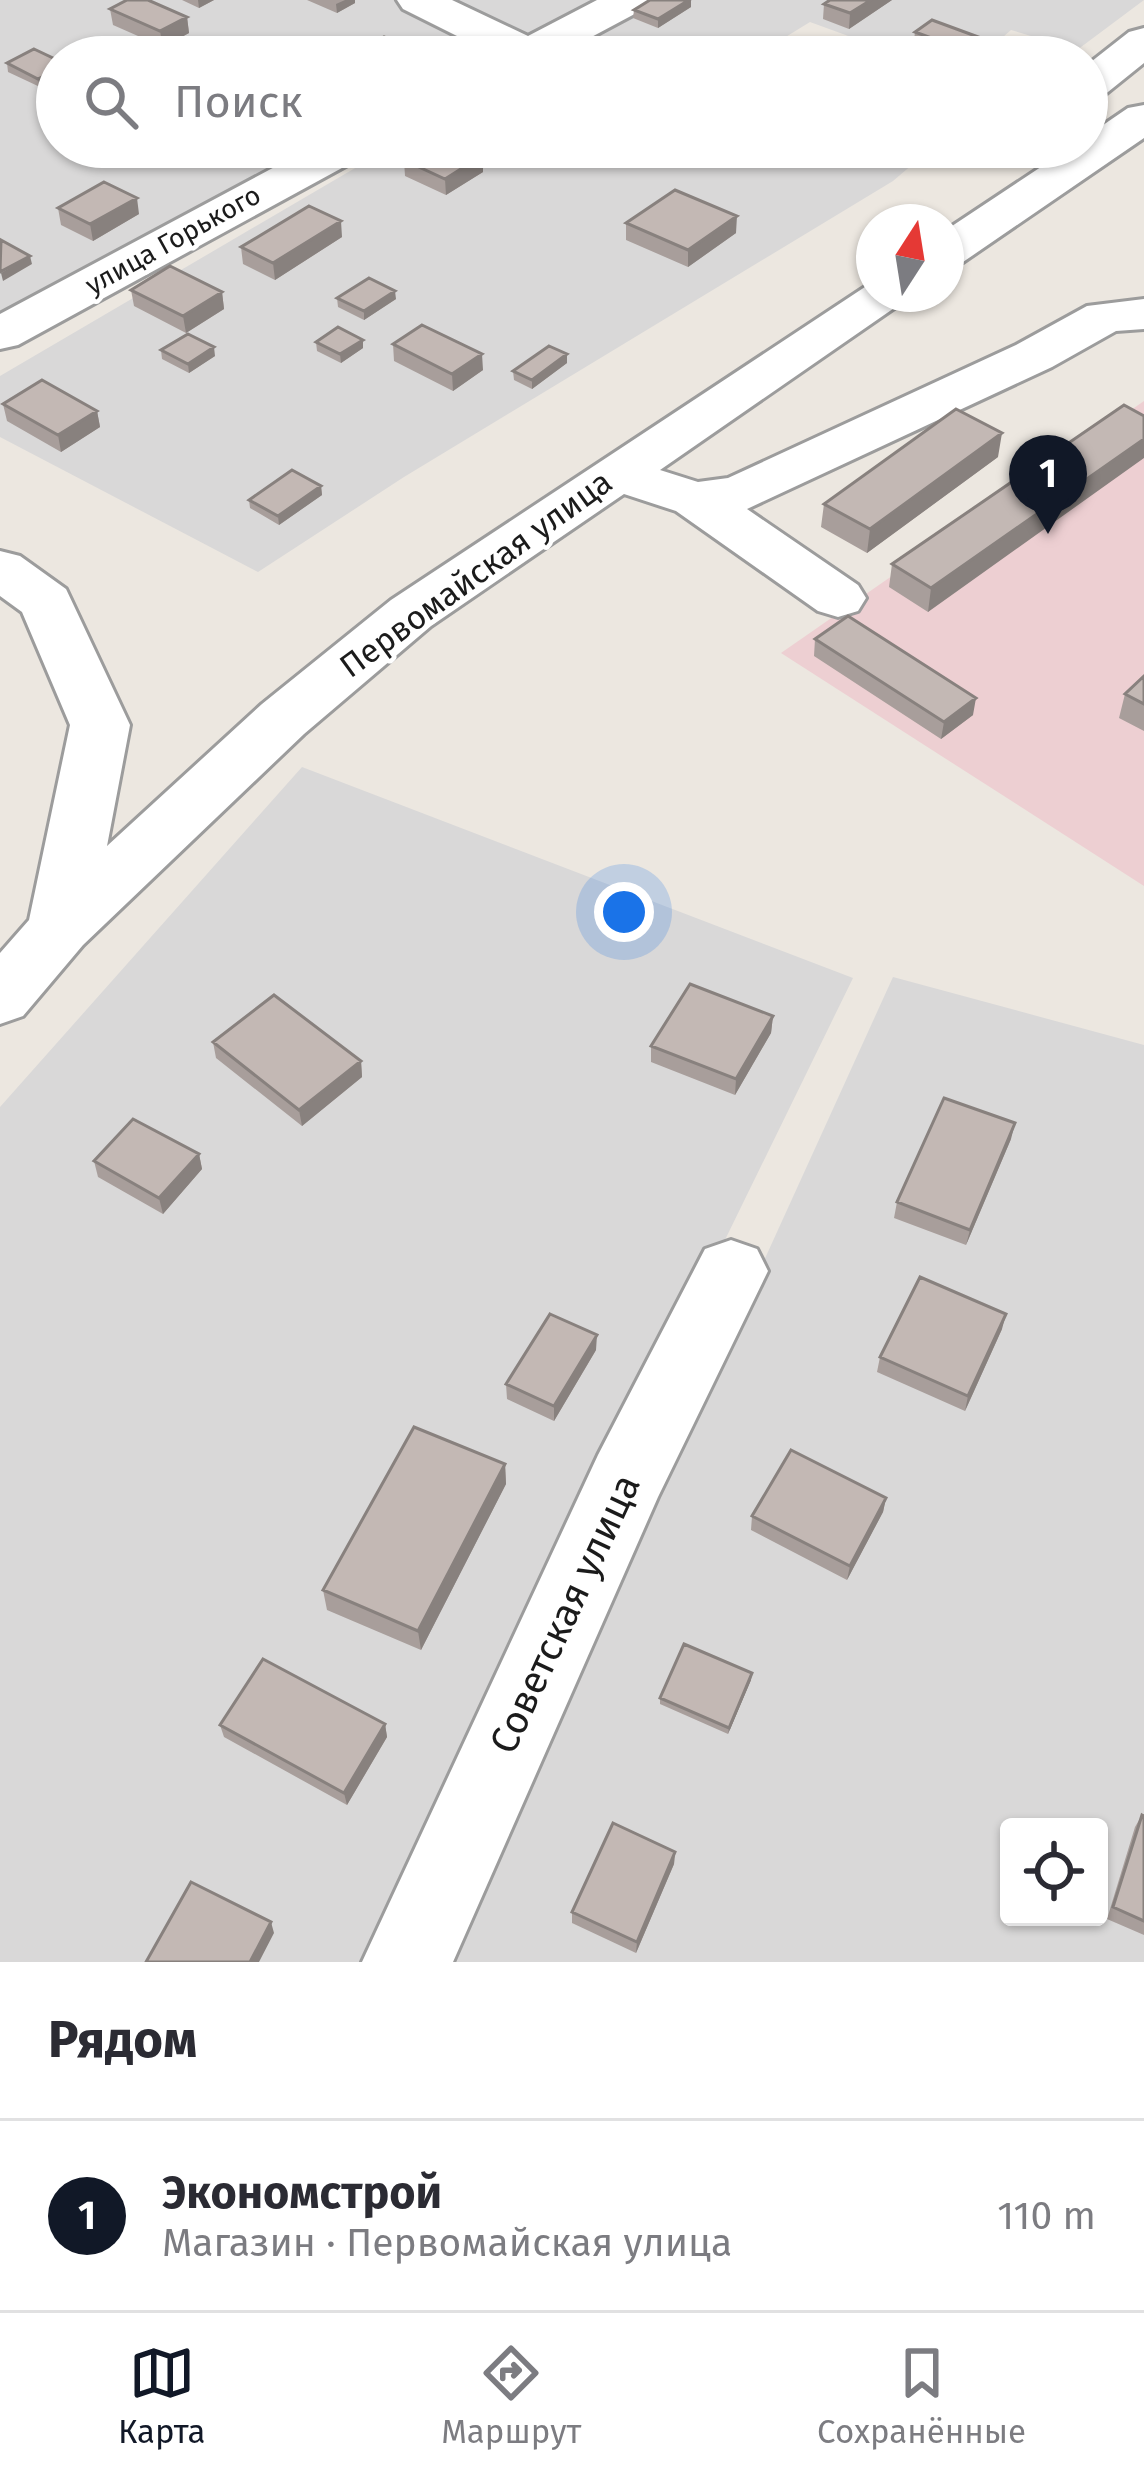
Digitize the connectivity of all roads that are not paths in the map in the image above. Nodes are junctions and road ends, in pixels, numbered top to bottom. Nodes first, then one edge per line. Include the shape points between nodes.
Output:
1 (418, 0) edge
2 (629, 0) edge
3 (488, 36) edge
4 (561, 36) edge
5 (1144, 40) edge
6 (1108, 70) edge
7 (1144, 118) edge
8 (1108, 142) edge
9 (307, 168) edge
10 (1000, 168) edge
11 (1070, 168) edge
12 (963, 204) edge
13 (964, 240) edge
14 (1144, 275) edge
15 (856, 306) edge
16 (856, 312) edge
17 (1125, 315) edge
18 (832, 328) junction
19 (0, 334) edge
20 (614, 473) junction
21 (695, 499) junction
22 (0, 568) edge
23 (838, 598) dead end
24 (60, 928) junction
25 (0, 998) edge
26 (731, 1271) dead end
27 (407, 1962) edge

1 - 3 street
2 - 4 street
5 - 6 street
7 - 8 street
9 - 19 street, улица Горького
10 - 12 street
11 - 13 street
14 - 17 street
15 - 18 street
16 - 18 street, Первомайская улица
17 - 21 street via 739,494
18 - 20 street, Первомайская улица
20 - 21 street
20 - 24 street, Первомайская улица via 411,613 283,719
21 - 23 street
22 - 24 street via 46,602 100,725
24 - 25 street, Первомайская улица
26 - 27 street, Советская улица via 626,1480

